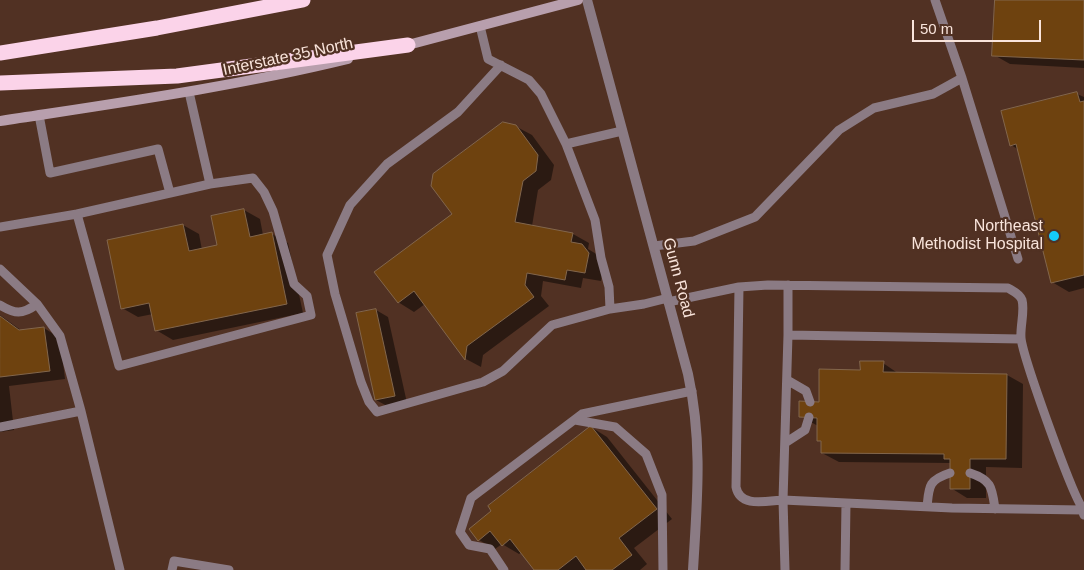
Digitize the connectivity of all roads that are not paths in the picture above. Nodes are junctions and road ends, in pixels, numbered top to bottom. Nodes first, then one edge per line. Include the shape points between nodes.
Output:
1 (303, 0) edge
2 (578, 0) edge
3 (587, 0) edge
4 (935, 0) edge
5 (480, 26) junction
6 (408, 45) junction
7 (0, 53) edge
8 (501, 65) junction
9 (962, 78) junction
10 (0, 83) edge
11 (189, 92) junction
12 (39, 115) junction
13 (0, 120) edge
14 (622, 131) junction
15 (566, 144) junction
16 (210, 184) junction
17 (170, 193) junction
18 (77, 214) junction
19 (0, 227) edge
20 (654, 246) junction
21 (1018, 259) dead end
22 (0, 269) edge
23 (788, 285) junction
24 (740, 287) junction
25 (668, 300) junction
26 (37, 304) junction
27 (0, 305) edge
28 (610, 309) junction
29 (788, 335) junction
30 (1022, 339) junction
31 (787, 380) junction
32 (692, 391) junction
33 (810, 402) dead end
34 (81, 411) junction
35 (809, 417) dead end
36 (575, 420) junction
37 (0, 426) edge
38 (785, 443) junction
39 (950, 473) dead end
40 (970, 473) dead end
41 (783, 500) junction
42 (846, 503) junction
43 (927, 507) junction
44 (995, 509) junction
45 (1084, 512) edge
46 (120, 570) edge
47 (172, 570) edge
48 (228, 570) edge
49 (504, 570) edge
50 (663, 570) edge
51 (693, 570) edge
52 (785, 570) edge
53 (845, 570) edge

1 - 7 highway
2 - 5 main road, Interstate 35 North
3 - 14 street, Gunn Road
4 - 9 lane
5 - 6 main road, Interstate 35 North
5 - 8 lane via 488,59
6 - 10 highway via 176,76
6 - 11 main road, Interstate 35 North via 269,78
8 - 15 lane via 529,80 541,94
8 - 28 lane via 458,112 387,164 350,205 327,255 348,339 369,402 377,412 483,382 503,371 552,326
9 - 20 lane via 933,94 874,108 839,130 755,217 694,241
9 - 21 lane
11 - 12 main road, Interstate 35 North
11 - 16 lane
12 - 13 main road, Interstate 35 North
12 - 17 lane via 50,172 158,149
14 - 15 lane
14 - 20 street, Gunn Road
15 - 28 lane via 595,220
16 - 17 lane
16 - 18 lane via 253,178 264,192 273,211 294,284 308,296 311,315 119,366
17 - 18 lane
18 - 19 lane
20 - 25 street, Gunn Road
22 - 26 lane
23 - 24 lane
23 - 29 lane
23 - 30 lane via 1008,288 1022,300
24 - 25 lane
24 - 41 lane via 737,495 750,501
25 - 28 lane
25 - 32 street, Gunn Road
26 - 27 lane via 26,313 14,313
26 - 34 lane via 60,336
29 - 30 lane
29 - 31 lane
30 - 45 lane via 1055,441
31 - 33 lane via 806,391
31 - 38 lane
32 - 36 lane via 582,414
32 - 51 street, Gunn Road via 699,463
34 - 37 lane
34 - 46 lane
35 - 38 lane via 805,430
36 - 49 lane via 471,498 460,532 469,545 490,549
36 - 50 lane via 616,426 646,454 662,495
38 - 41 lane
39 - 43 lane via 934,480 929,488
40 - 44 lane via 988,482
41 - 42 lane
41 - 52 lane
42 - 43 lane
42 - 53 lane
43 - 44 lane
44 - 45 lane
47 - 48 lane via 174,561

